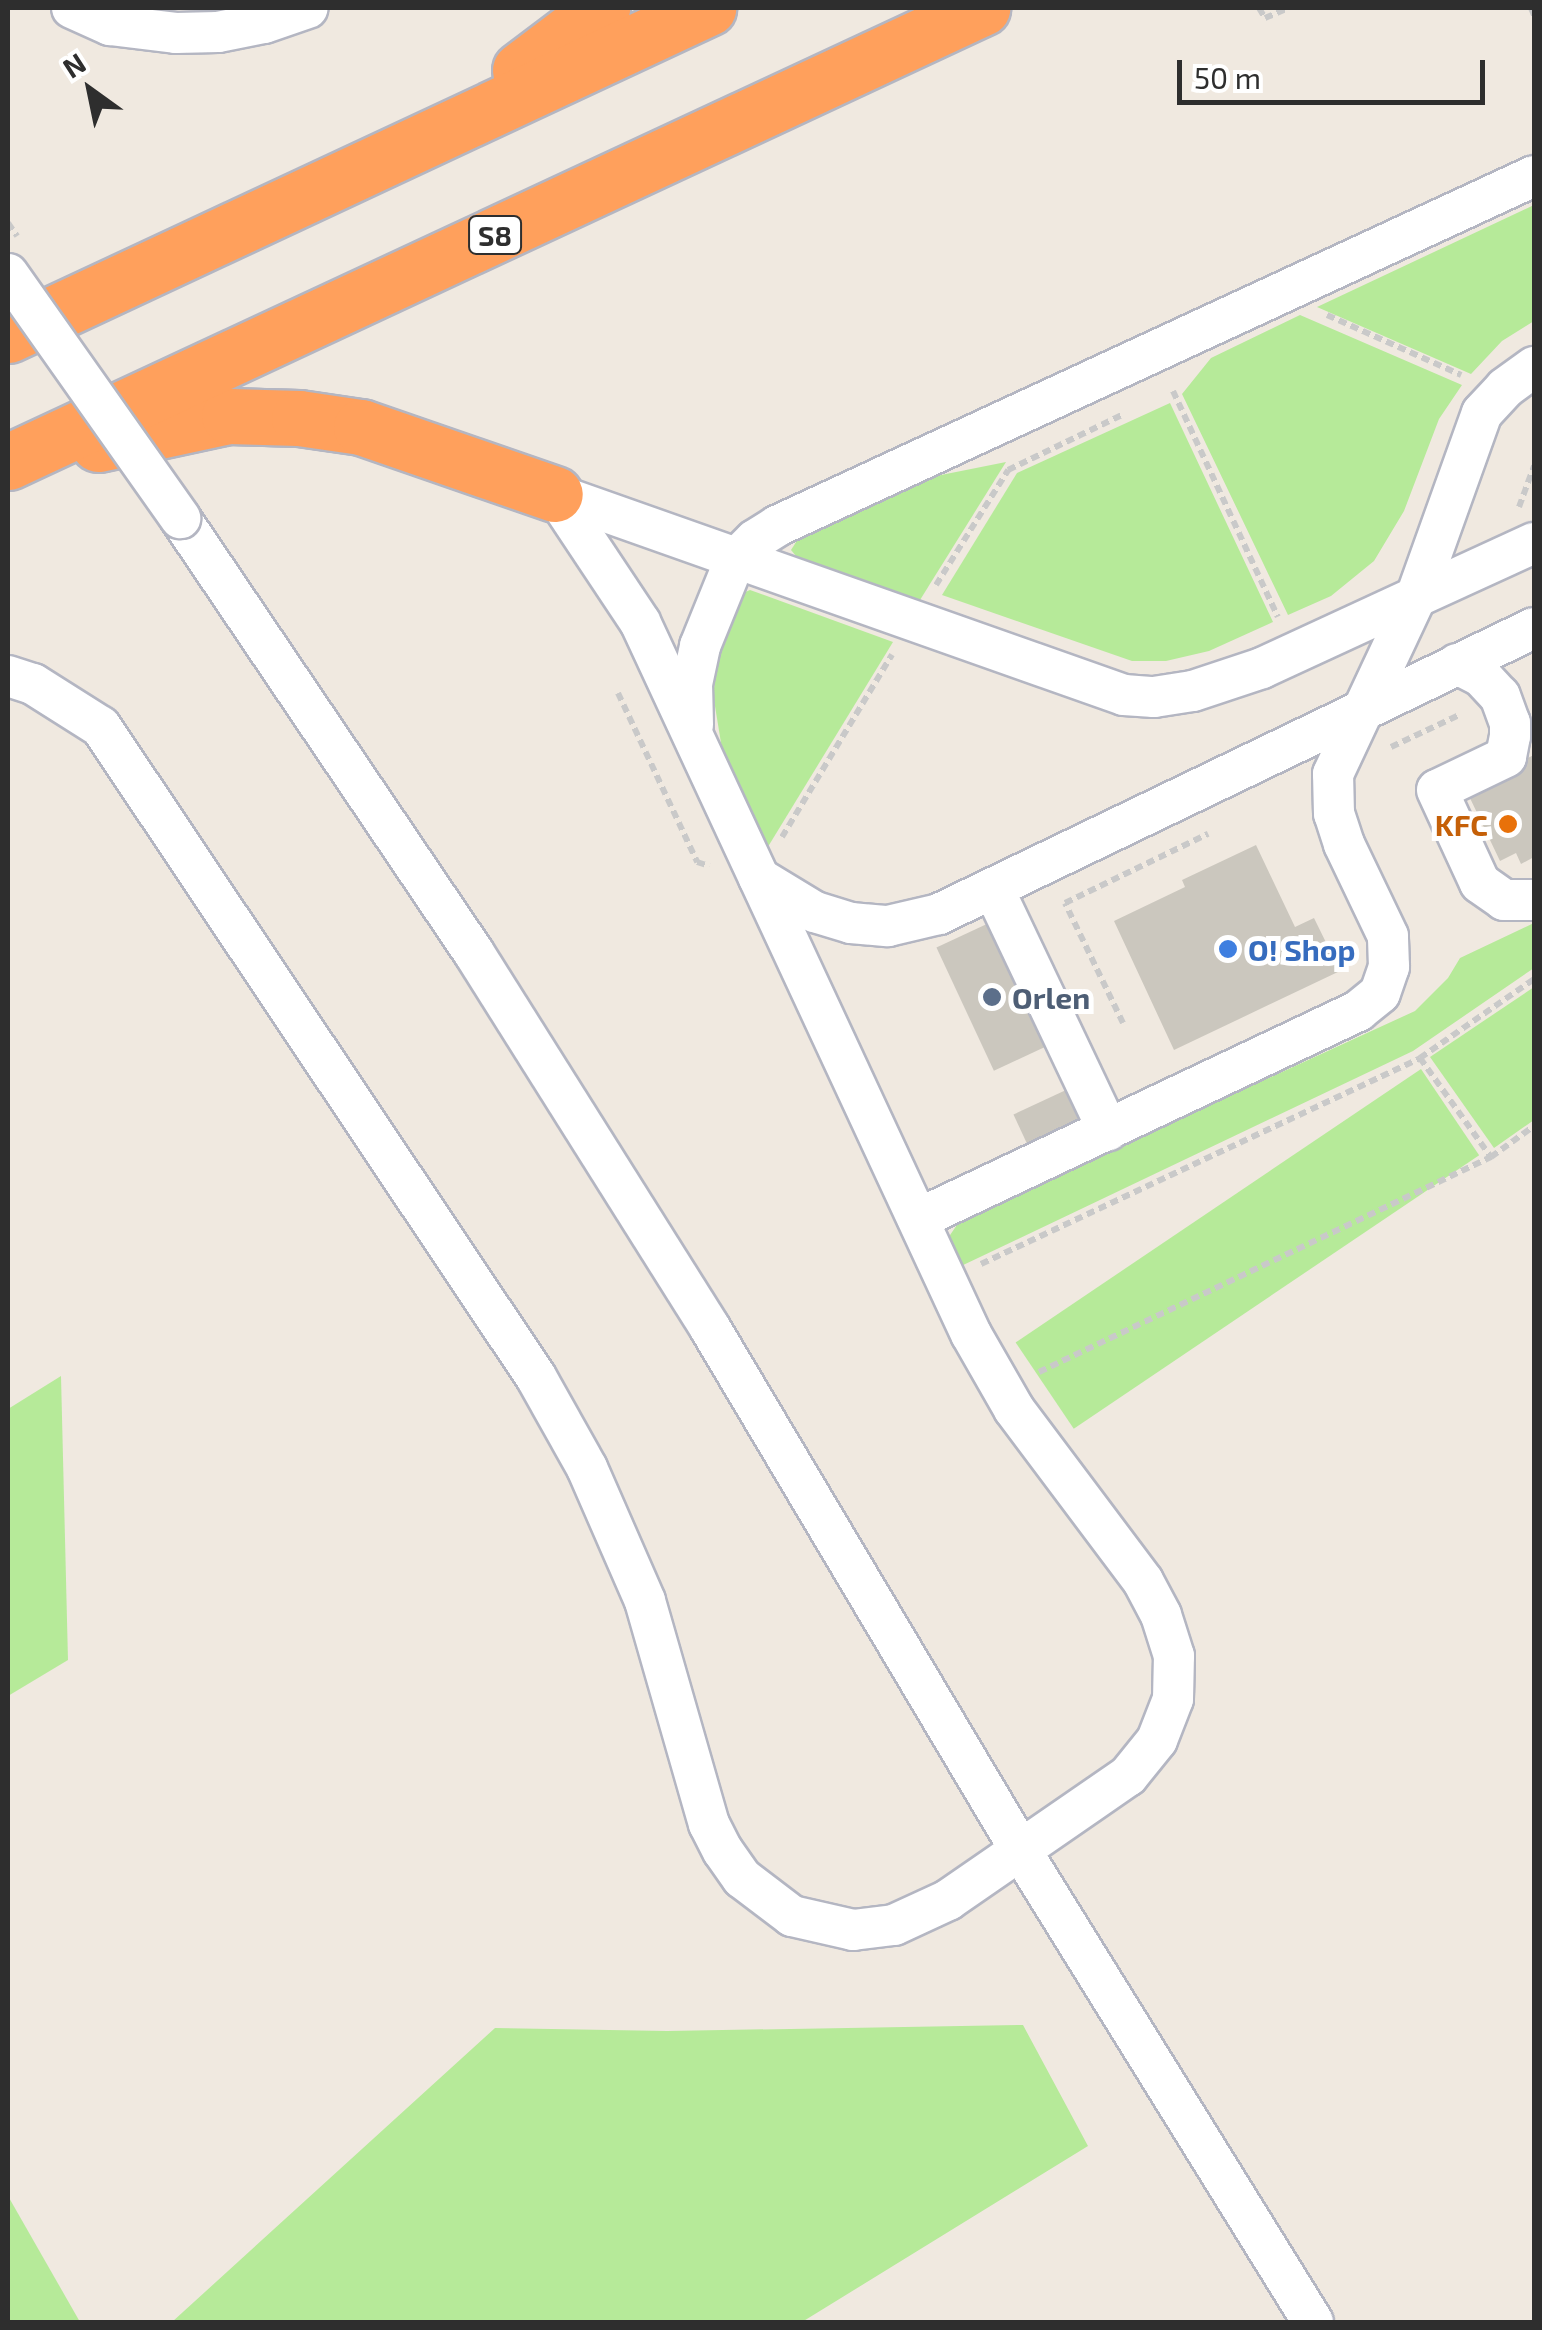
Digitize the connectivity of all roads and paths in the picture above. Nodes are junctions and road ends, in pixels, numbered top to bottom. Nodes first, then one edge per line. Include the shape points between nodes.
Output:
1 (72, 8) edge
2 (308, 8) edge
3 (602, 8) edge
4 (708, 8) edge
5 (982, 8) edge
6 (1259, 8) edge
7 (1289, 8) edge
8 (1531, 8) edge
9 (1534, 15) edge
10 (434, 136) junction
11 (1534, 176) edge
12 (8, 274) edge
13 (1320, 312) dead end
14 (8, 335) edge
15 (1534, 367) edge
16 (1184, 377) dead end
17 (1474, 381) dead end
18 (1173, 391) junction
19 (1157, 399) dead end
20 (1140, 407) dead end
21 (8, 463) edge
22 (554, 494) junction
23 (1534, 542) edge
24 (735, 560) junction
25 (1416, 597) junction
26 (913, 621) junction
27 (1282, 625) dead end
28 (1534, 628) edge
29 (1457, 664) junction
30 (8, 676) edge
31 (1500, 696) junction
32 (1363, 708) junction
33 (693, 736) junction
34 (1520, 750) edge
35 (1333, 774) junction
36 (1226, 826) dead end
37 (780, 842) dead end
38 (759, 878) junction
39 (994, 890) junction
40 (1534, 900) edge
41 (1534, 979) edge
42 (1123, 1023) dead end
43 (1420, 1058) junction
44 (1534, 1126) edge
45 (1108, 1130) junction
46 (1491, 1157) junction
47 (918, 1220) junction
48 (966, 1272) dead end
49 (1023, 1380) dead end
50 (1021, 1851) junction
51 (1314, 2322) edge

1 - 2 street via 110,25 176,33 218,32
3 - 10 highway
4 - 10 highway
5 - 21 highway, S8
6 - 7 path via 1265,18
8 - 9 path
10 - 14 highway
11 - 24 street via 777,526
12 - 50 street, bridge via 494,986 710,1328
13 - 17 path
15 - 25 street via 1482,413
16 - 18 path
18 - 19 path
18 - 27 path
20 - 26 path via 1008,470
21 - 22 highway via 230,416 299,418 361,427
22 - 24 street
22 - 33 street via 640,622
23 - 25 street
24 - 26 street
24 - 33 street via 700,646 692,684
25 - 26 street via 1262,668 1154,697 1124,694
25 - 32 street
26 - 37 path
28 - 29 street
29 - 31 street
29 - 32 street
30 - 50 street via 33,684 101,727 536,1377 627,1556 710,1824 742,1878 792,1916 853,1930 894,1924 948,1900
31 - 34 street
31 - 35 path
32 - 35 street
32 - 39 street
33 - 38 street
34 - 40 street via 1437,790 1480,883 1504,900
35 - 45 street via 1334,814 1344,844 1388,936 1389,967 1380,992 1358,1011
36 - 42 path via 1066,903
38 - 39 street via 815,912 851,924 888,926
38 - 47 street
39 - 45 street
41 - 43 path
43 - 46 path
43 - 48 path
44 - 46 path
45 - 47 street
46 - 49 path
47 - 50 street via 1014,1408 1143,1581 1174,1656 1173,1698 1157,1740 1128,1776
50 - 51 street

